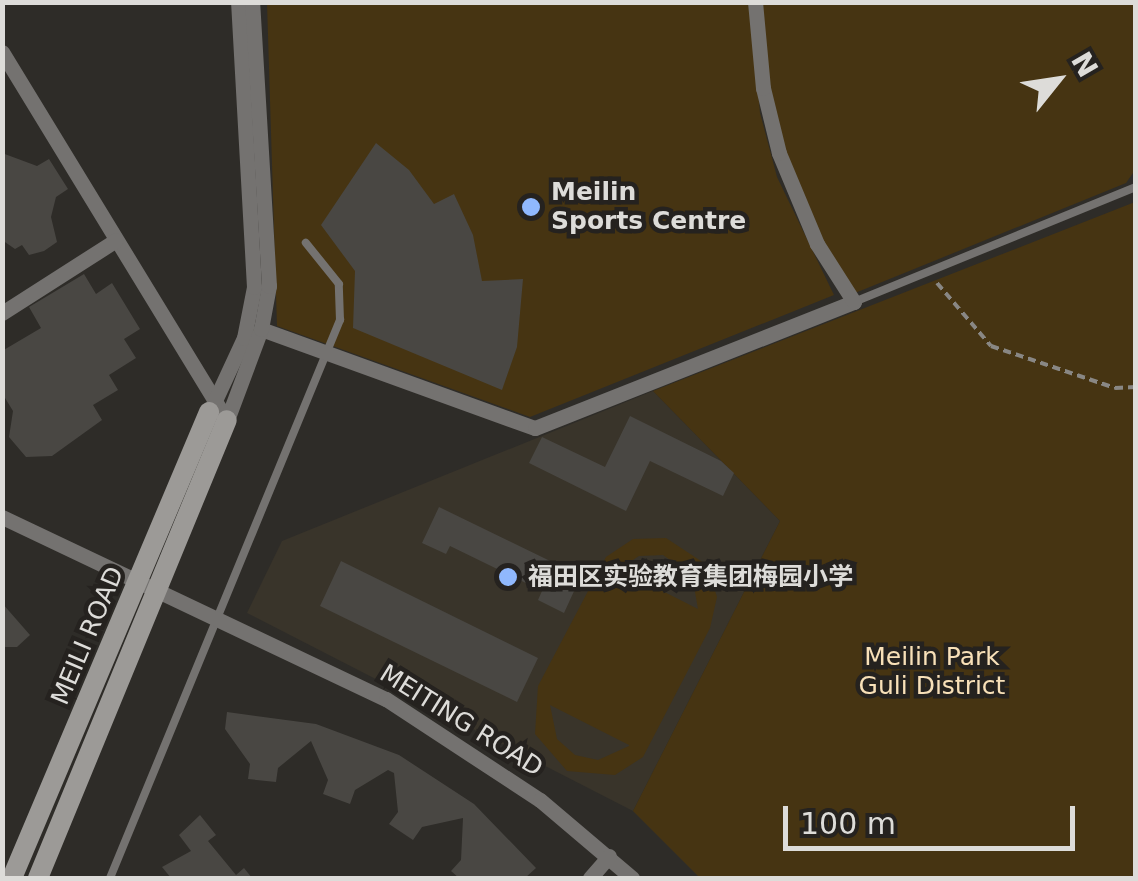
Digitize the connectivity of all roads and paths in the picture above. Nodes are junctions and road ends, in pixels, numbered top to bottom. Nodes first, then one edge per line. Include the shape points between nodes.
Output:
1 (238, 2) edge
2 (252, 2) edge
3 (755, 2) edge
4 (2, 52) edge
5 (1136, 187) edge
6 (116, 240) junction
7 (306, 243) dead end
8 (928, 272) junction
9 (854, 302) junction
10 (2, 313) edge
11 (261, 329) junction
12 (327, 353) junction
13 (1136, 386) edge
14 (217, 412) junction
15 (2, 518) edge
16 (147, 586) junction
17 (218, 619) junction
18 (609, 856) junction
19 (12, 878) edge
20 (38, 878) edge
21 (110, 878) edge
22 (590, 878) edge
23 (632, 878) edge

1 - 14 street via 254,287
2 - 11 street via 269,252
3 - 9 street via 763,88 779,153 810,229
4 - 6 street
5 - 8 lane
6 - 10 street
6 - 14 street
7 - 12 lane via 338,284 340,320
8 - 9 lane
8 - 13 path via 991,346 1116,388
9 - 12 street via 535,428
11 - 12 street
11 - 14 street
12 - 17 lane
14 - 16 street, MEILI ROAD
15 - 16 street, MEITING ROAD
16 - 17 street, MEITING ROAD
16 - 19 street, MEILI ROAD
16 - 20 street, MEILI ROAD
17 - 18 street, MEITING ROAD via 386,699 540,800
17 - 21 lane
18 - 22 street
18 - 23 street, MEITING ROAD

